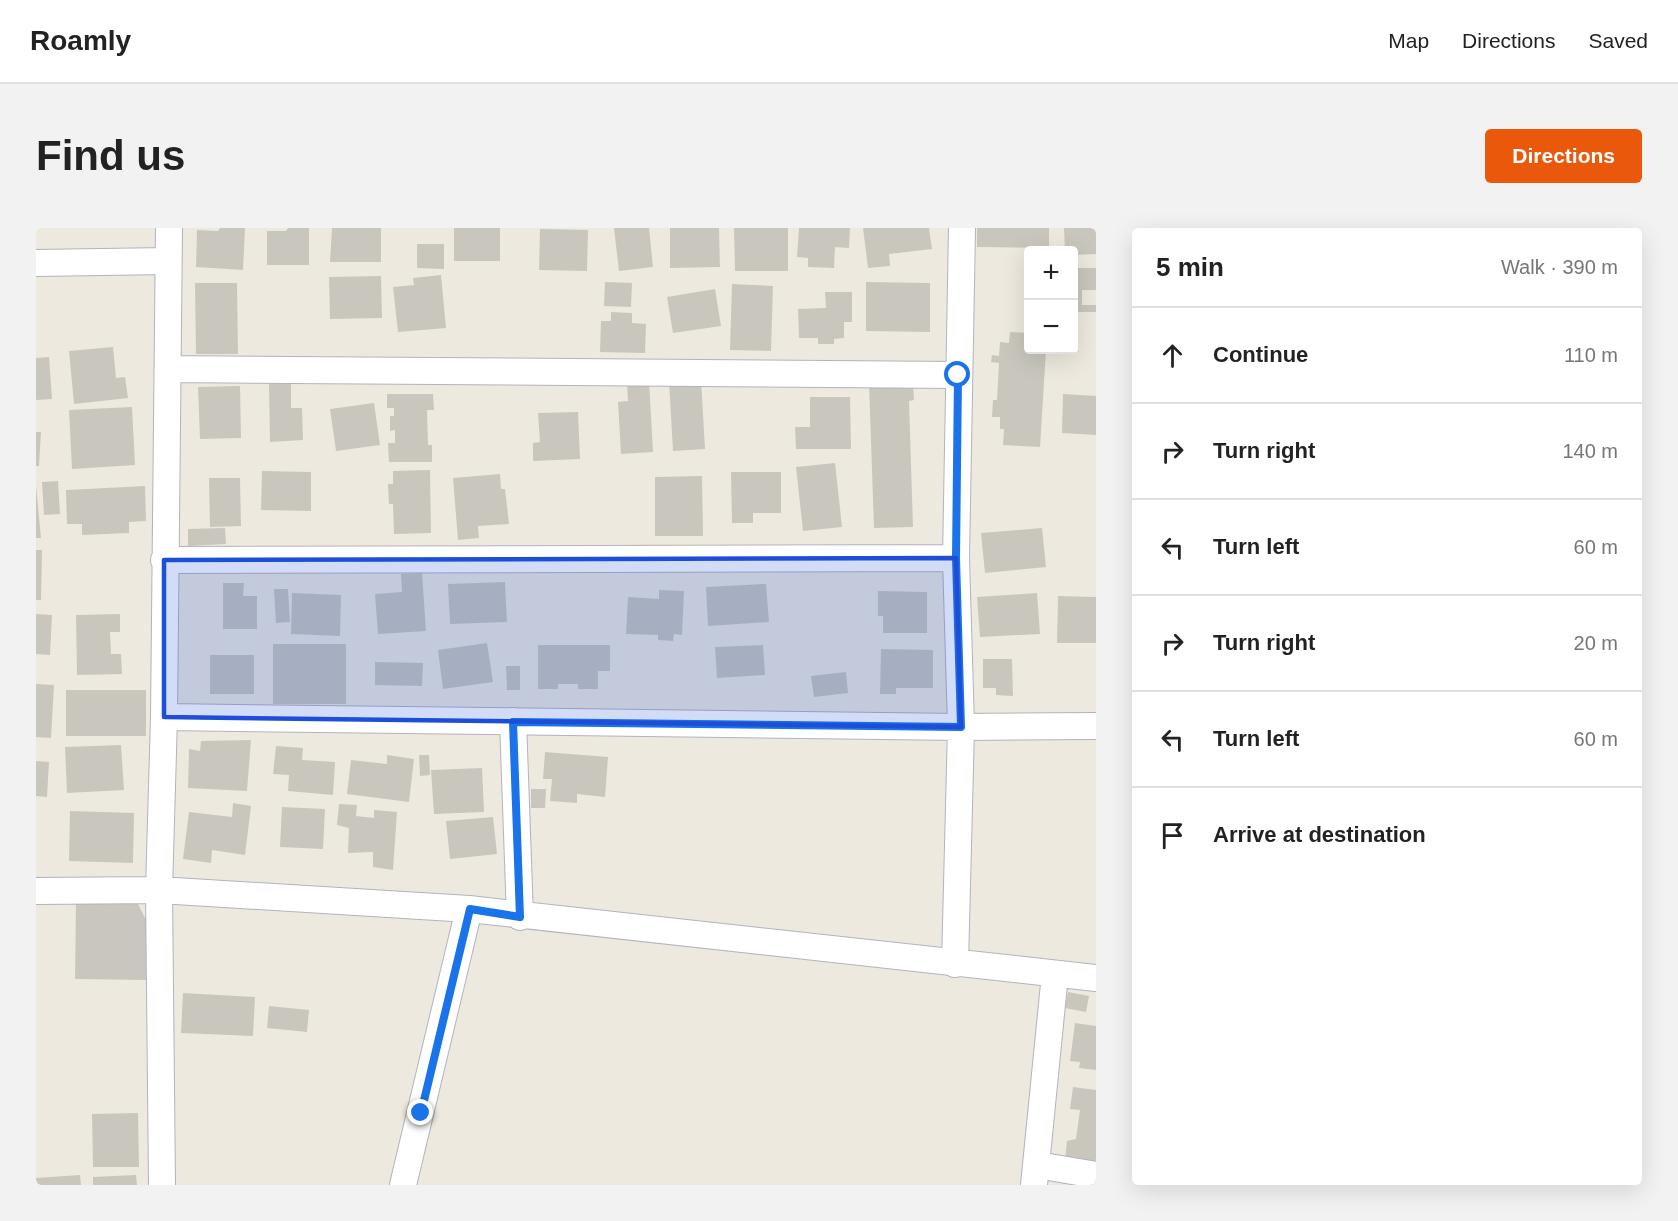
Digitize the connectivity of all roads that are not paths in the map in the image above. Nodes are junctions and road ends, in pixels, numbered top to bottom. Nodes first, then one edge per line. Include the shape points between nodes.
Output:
1 (169, 228) edge
2 (962, 228) edge
3 (168, 261) junction
4 (36, 263) edge
5 (168, 369) junction
6 (958, 375) junction
7 (956, 558) junction
8 (164, 560) junction
9 (164, 717) junction
10 (513, 722) junction
11 (1096, 726) edge
12 (961, 727) junction
13 (159, 890) junction
14 (36, 891) edge
15 (470, 909) junction
16 (520, 917) junction
17 (955, 964) junction
18 (1055, 974) junction
19 (1096, 978) edge
20 (1036, 1175) edge
21 (1096, 1175) edge
22 (162, 1185) edge
23 (403, 1185) edge

1 - 3 street
2 - 6 street
3 - 4 street
3 - 5 street
5 - 6 street
5 - 8 street
6 - 7 street
7 - 8 street
7 - 12 street
8 - 9 street
9 - 10 street
9 - 13 street
10 - 12 street
10 - 16 street
11 - 12 street
12 - 17 street
13 - 14 street
13 - 15 street
13 - 22 street
15 - 16 street
15 - 23 street
16 - 17 street
17 - 18 street
18 - 19 street
18 - 20 street
20 - 21 street

